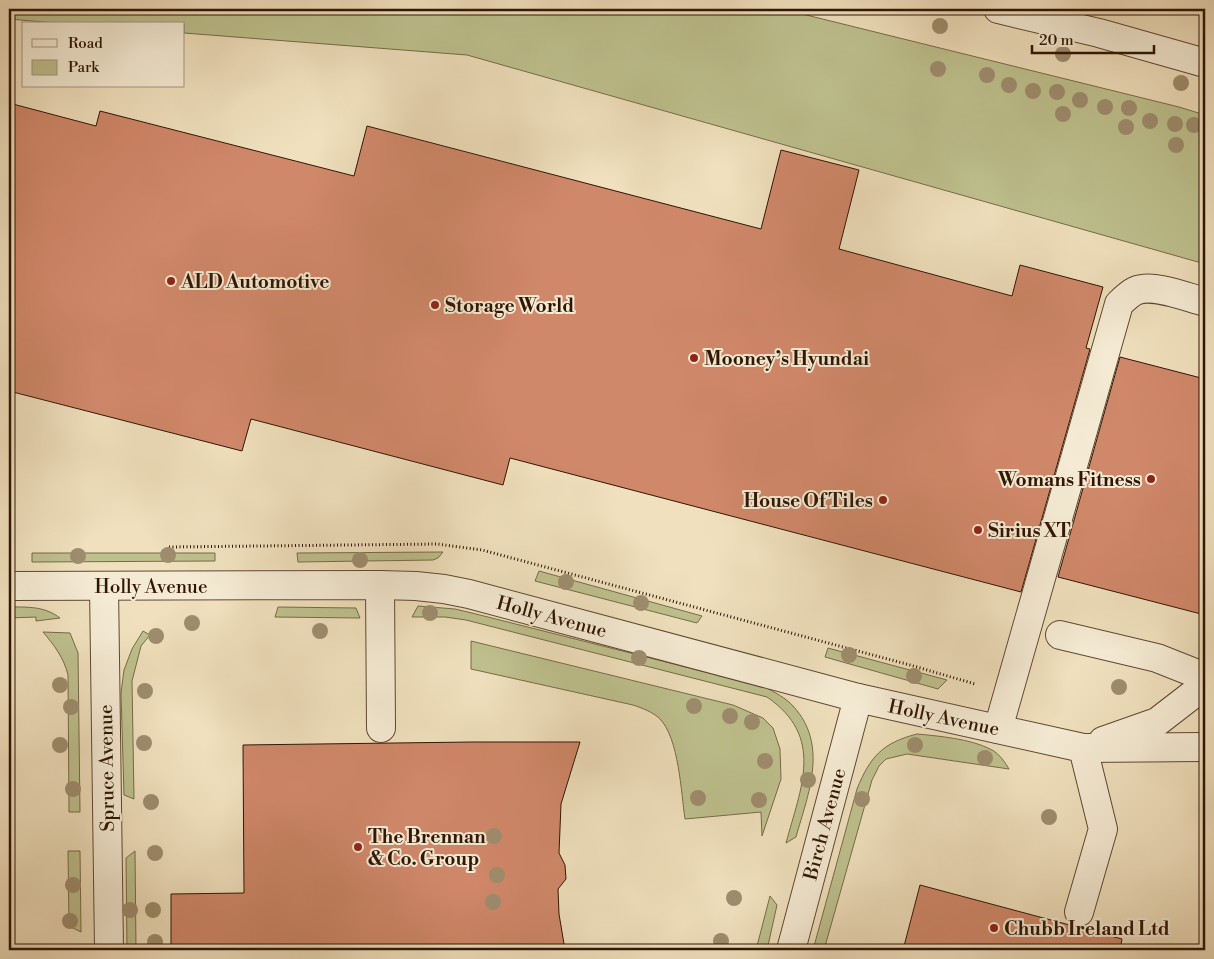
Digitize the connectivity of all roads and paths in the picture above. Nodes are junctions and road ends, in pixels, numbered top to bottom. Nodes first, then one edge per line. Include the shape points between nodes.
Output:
1 (998, 9) edge
2 (1205, 63) edge
3 (1205, 302) edge
4 (9, 586) edge
5 (104, 586) junction
6 (380, 586) junction
7 (1060, 635) dead end
8 (1205, 677) edge
9 (1205, 684) edge
10 (858, 698) junction
11 (381, 728) dead end
12 (998, 729) junction
13 (1205, 747) edge
14 (1083, 748) junction
15 (1079, 912) dead end
16 (109, 950) edge
17 (791, 950) edge

1 - 2 street
3 - 12 street via 1150,288 1129,294 1119,304
4 - 5 street, Holly Avenue
5 - 6 street, Holly Avenue
5 - 16 street, Spruce Avenue
6 - 10 street, Holly Avenue via 444,588
6 - 11 street
7 - 8 street via 1157,658
9 - 14 street via 1157,722
10 - 12 street, Holly Avenue
10 - 17 street, Birch Avenue
12 - 14 street, Holly Avenue
13 - 14 street, Holly Avenue
14 - 15 street via 1103,829

